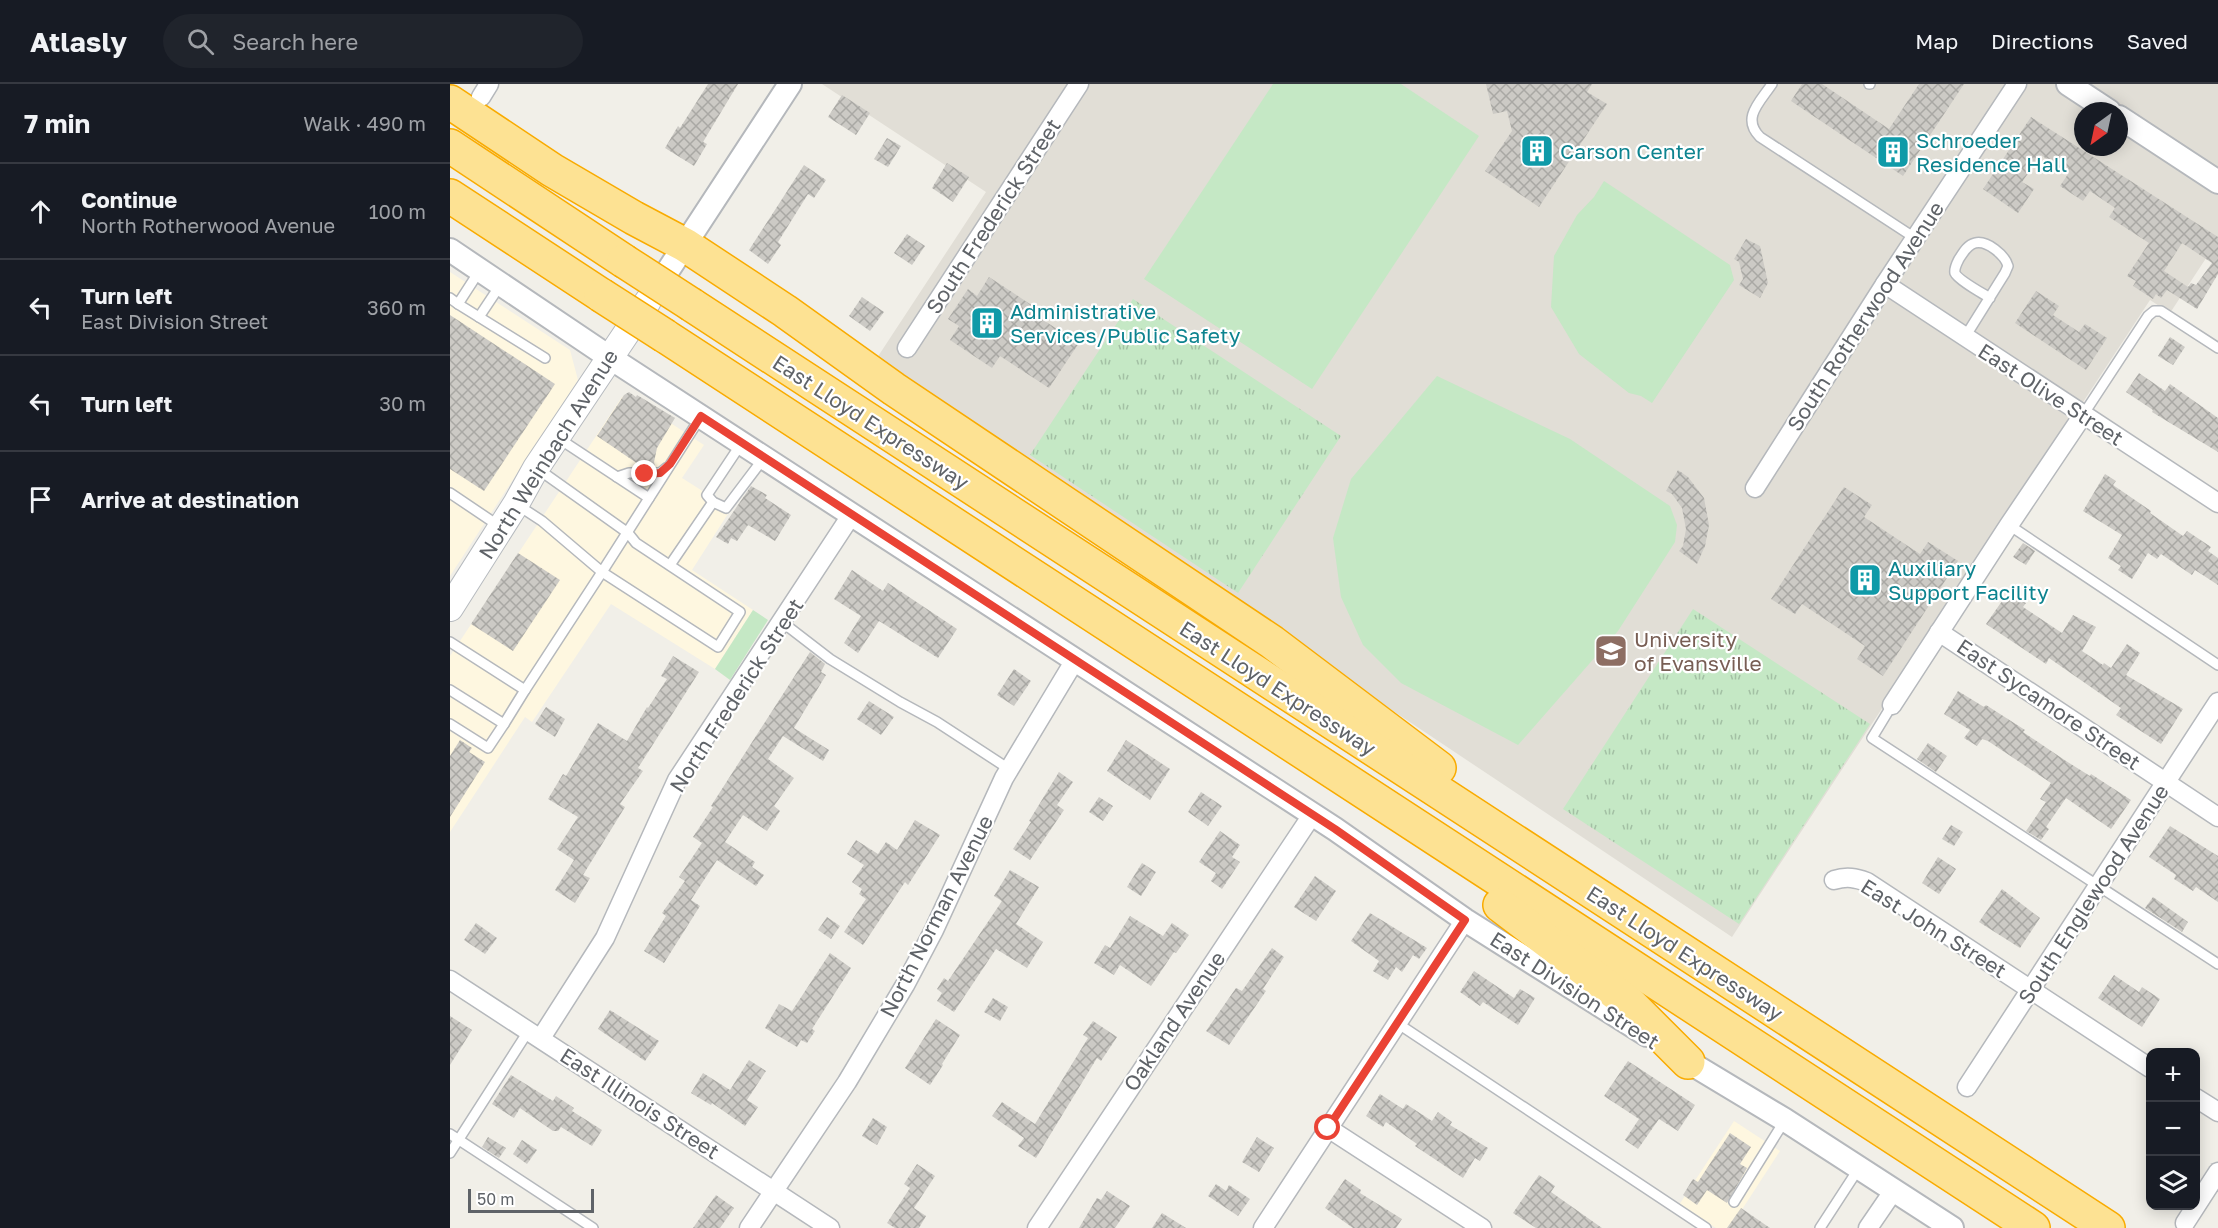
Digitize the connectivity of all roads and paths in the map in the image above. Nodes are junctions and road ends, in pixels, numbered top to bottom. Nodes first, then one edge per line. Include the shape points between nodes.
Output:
1 (790, 84) edge
2 (1079, 84) edge
3 (1772, 84) edge
4 (2017, 84) edge
5 (2068, 84) edge
6 (474, 94) edge
7 (2095, 102) edge
8 (2128, 123) edge
9 (450, 146) edge
10 (2218, 182) edge
11 (450, 196) edge
12 (1915, 238) junction
13 (685, 244) junction
14 (450, 250) edge
15 (480, 270) junction
16 (501, 284) junction
17 (1885, 284) junction
18 (1990, 298) junction
19 (454, 301) edge
20 (648, 301) joint
21 (479, 317) junction
22 (1965, 337) junction
23 (908, 348) dead end
24 (2218, 348) edge
25 (609, 357) junction
26 (544, 358) dead end
27 (701, 416) junction
28 (2083, 416) junction
29 (556, 437) junction
30 (742, 443) junction
31 (764, 457) junction
32 (670, 464) junction
33 (536, 468) junction
34 (617, 477) junction
35 (1755, 488) dead end
36 (450, 493) edge
37 (649, 498) junction
38 (713, 502) junction
39 (516, 504) junction
40 (2218, 504) edge
41 (852, 514) junction
42 (2009, 525) junction
43 (501, 527) junction
44 (628, 533) junction
45 (669, 565) junction
46 (602, 572) junction
47 (450, 608) edge
48 (782, 622) junction
49 (1939, 632) junction
50 (450, 642) edge
51 (1075, 660) junction
52 (2218, 665) edge
53 (450, 690) edge
54 (525, 690) junction
55 (2218, 702) edge
56 (1892, 705) joint
57 (450, 724) edge
58 (504, 724) junction
59 (1009, 769) junction
60 (2166, 782) junction
61 (1382, 804) junction
62 (1312, 815) junction
63 (2218, 817) edge
64 (1834, 880) dead end
65 (2098, 885) junction
66 (1599, 897) junction
67 (1465, 920) junction
68 (2218, 964) edge
69 (450, 980) edge
70 (2031, 989) junction
71 (1397, 1023) junction
72 (535, 1034) junction
73 (1688, 1062) junction
74 (2146, 1065) edge
75 (1967, 1087) dead end
76 (2200, 1101) edge
77 (2218, 1112) edge
78 (1785, 1120) junction
79 (1328, 1128) junction
80 (450, 1134) edge
81 (459, 1140) junction
82 (450, 1153) edge
83 (1859, 1168) junction
84 (2218, 1172) edge
85 (1894, 1190) junction
86 (774, 1191) junction
87 (1734, 1202) dead end
88 (2185, 1223) dead end
89 (593, 1228) edge
90 (750, 1228) edge
91 (830, 1228) edge
92 (1037, 1228) edge
93 (1263, 1228) edge
94 (1482, 1228) edge
95 (1706, 1228) edge
96 (1820, 1228) edge
97 (1868, 1228) edge
98 (1952, 1228) edge
99 (2033, 1228) edge
100 (2108, 1228) edge

1 - 13 street
2 - 23 street, South Frederick Street
3 - 12 lane via 1752,114 1753,130
4 - 12 street, South Rotherwood Avenue
5 - 7 street
6 - 13 highway via 552,170
8 - 10 street
9 - 66 highway, East Lloyd Expressway, bridge
11 - 61 highway, East Lloyd Expressway, bridge
12 - 17 street, South Rotherwood Avenue
13 - 20 street
13 - 66 highway via 1272,642 1452,778
14 - 15 street, East Division Street
15 - 16 street, East Division Street
15 - 19 lane
16 - 21 lane
16 - 25 street, East Division Street
17 - 22 street, East Olive Street
17 - 35 street, South Rotherwood Avenue
18 - 18 lane via 2008,266 2002,255 1976,242 1966,249 1955,272
18 - 22 lane
19 - 21 lane
20 - 25 main road, North Weinbach Avenue
21 - 26 lane
22 - 28 street, East Olive Street
24 - 28 lane via 2161,311 2154,311
25 - 27 street, East Division Street
25 - 29 main road, North Weinbach Avenue
27 - 30 street, East Division Street
27 - 32 lane
28 - 40 street, East Olive Street
28 - 42 street
29 - 33 main road, North Weinbach Avenue
29 - 34 lane
30 - 31 street, East Division Street
30 - 38 lane via 707,495
31 - 38 lane via 726,508
31 - 41 street, East Division Street
32 - 34 lane via 660,473
32 - 37 lane
33 - 39 main road, North Weinbach Avenue
33 - 44 lane
34 - 37 lane
36 - 43 lane
37 - 44 lane
38 - 45 lane
39 - 43 main road, North Weinbach Avenue
39 - 46 lane
41 - 48 street, North Frederick Street
41 - 51 street, East Division Street
42 - 49 street
42 - 52 lane
43 - 47 main road, North Weinbach Avenue
44 - 45 lane
44 - 46 lane
45 - 46 lane via 740,612 718,647
46 - 54 lane
48 - 59 lane via 830,659
48 - 72 street, North Frederick Street via 677,780 602,944
49 - 56 street
49 - 60 street, East Sycamore Street
50 - 54 lane
51 - 59 street, North Norman Avenue
51 - 62 street, East Division Street
53 - 58 lane
54 - 58 lane
55 - 60 street, South Englewood Avenue
56 - 65 lane via 1872,738
57 - 58 lane via 488,748
59 - 86 street, North Norman Avenue via 905,985 847,1082
60 - 63 street, East Sycamore Street
60 - 65 street, South Englewood Avenue
61 - 73 highway via 1491,898 1630,1004
61 - 99 highway, East Lloyd Expressway
62 - 67 street, East Division Street
62 - 92 street, Oakland Avenue
64 - 70 street, East John Street via 1842,877 1867,882
65 - 68 lane
65 - 70 street, South Englewood Avenue
66 - 100 highway, East Lloyd Expressway
67 - 71 street
67 - 73 street, East Division Street
69 - 72 street, East Illinois Street
70 - 74 street, East John Street
70 - 75 street, South Englewood Avenue
71 - 79 street
71 - 95 lane
72 - 81 lane
72 - 86 street, East Illinois Street
73 - 78 street, East Division Street
76 - 77 street
78 - 83 street, East Division Street
78 - 87 lane
79 - 93 street
79 - 94 street
80 - 81 lane
81 - 82 lane
81 - 89 lane
83 - 85 street, East Division Street
83 - 96 lane
84 - 88 street
85 - 97 street
85 - 98 street, East Division Street
86 - 90 street, North Norman Avenue
86 - 91 street, East Illinois Street

